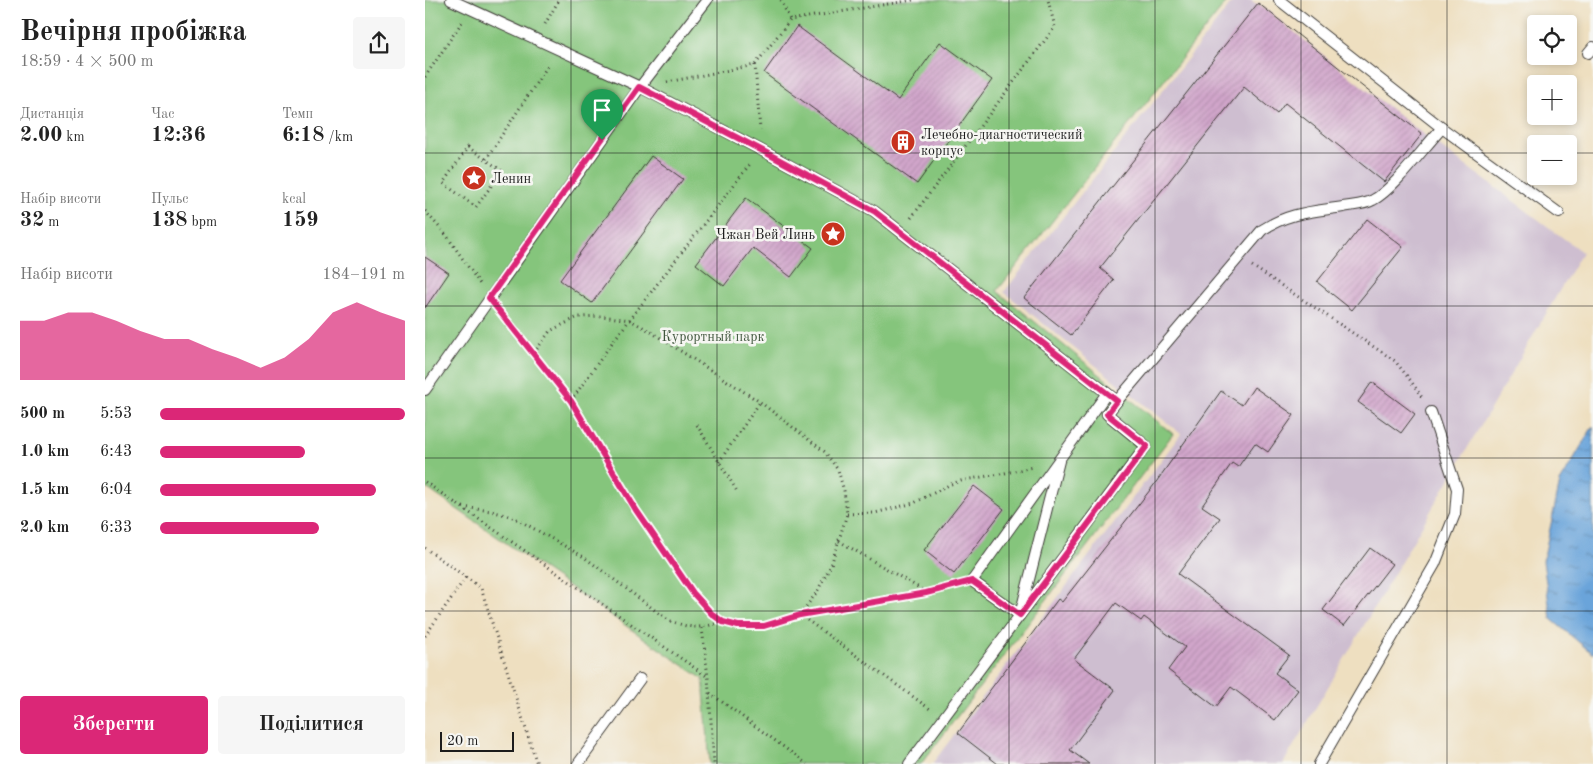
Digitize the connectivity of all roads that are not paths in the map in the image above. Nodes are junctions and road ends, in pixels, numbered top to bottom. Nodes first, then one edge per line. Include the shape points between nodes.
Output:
1 (451, 0) edge
2 (707, 0) edge
3 (1279, 0) edge
4 (639, 87) junction
5 (1442, 128) junction
6 (1559, 213) dead end
7 (425, 390) edge
8 (1107, 393) junction
9 (1117, 401) junction
10 (1431, 412) road end
11 (1059, 461) junction
12 (1020, 615) junction
13 (641, 680) dead end
14 (578, 764) edge
15 (909, 764) edge
16 (1319, 764) edge

1 - 4 lane
2 - 4 lane
3 - 5 lane
4 - 7 lane
4 - 8 lane via 874,211
5 - 6 lane
5 - 9 lane via 1386,191 1372,200 1359,205 1290,215 1262,230
8 - 9 lane
8 - 11 lane
9 - 12 lane via 1107,414 1147,446
10 - 16 lane via 1457,489 1455,514 1435,564
11 - 12 lane
11 - 12 lane via 972,581
12 - 15 lane
13 - 14 lane

